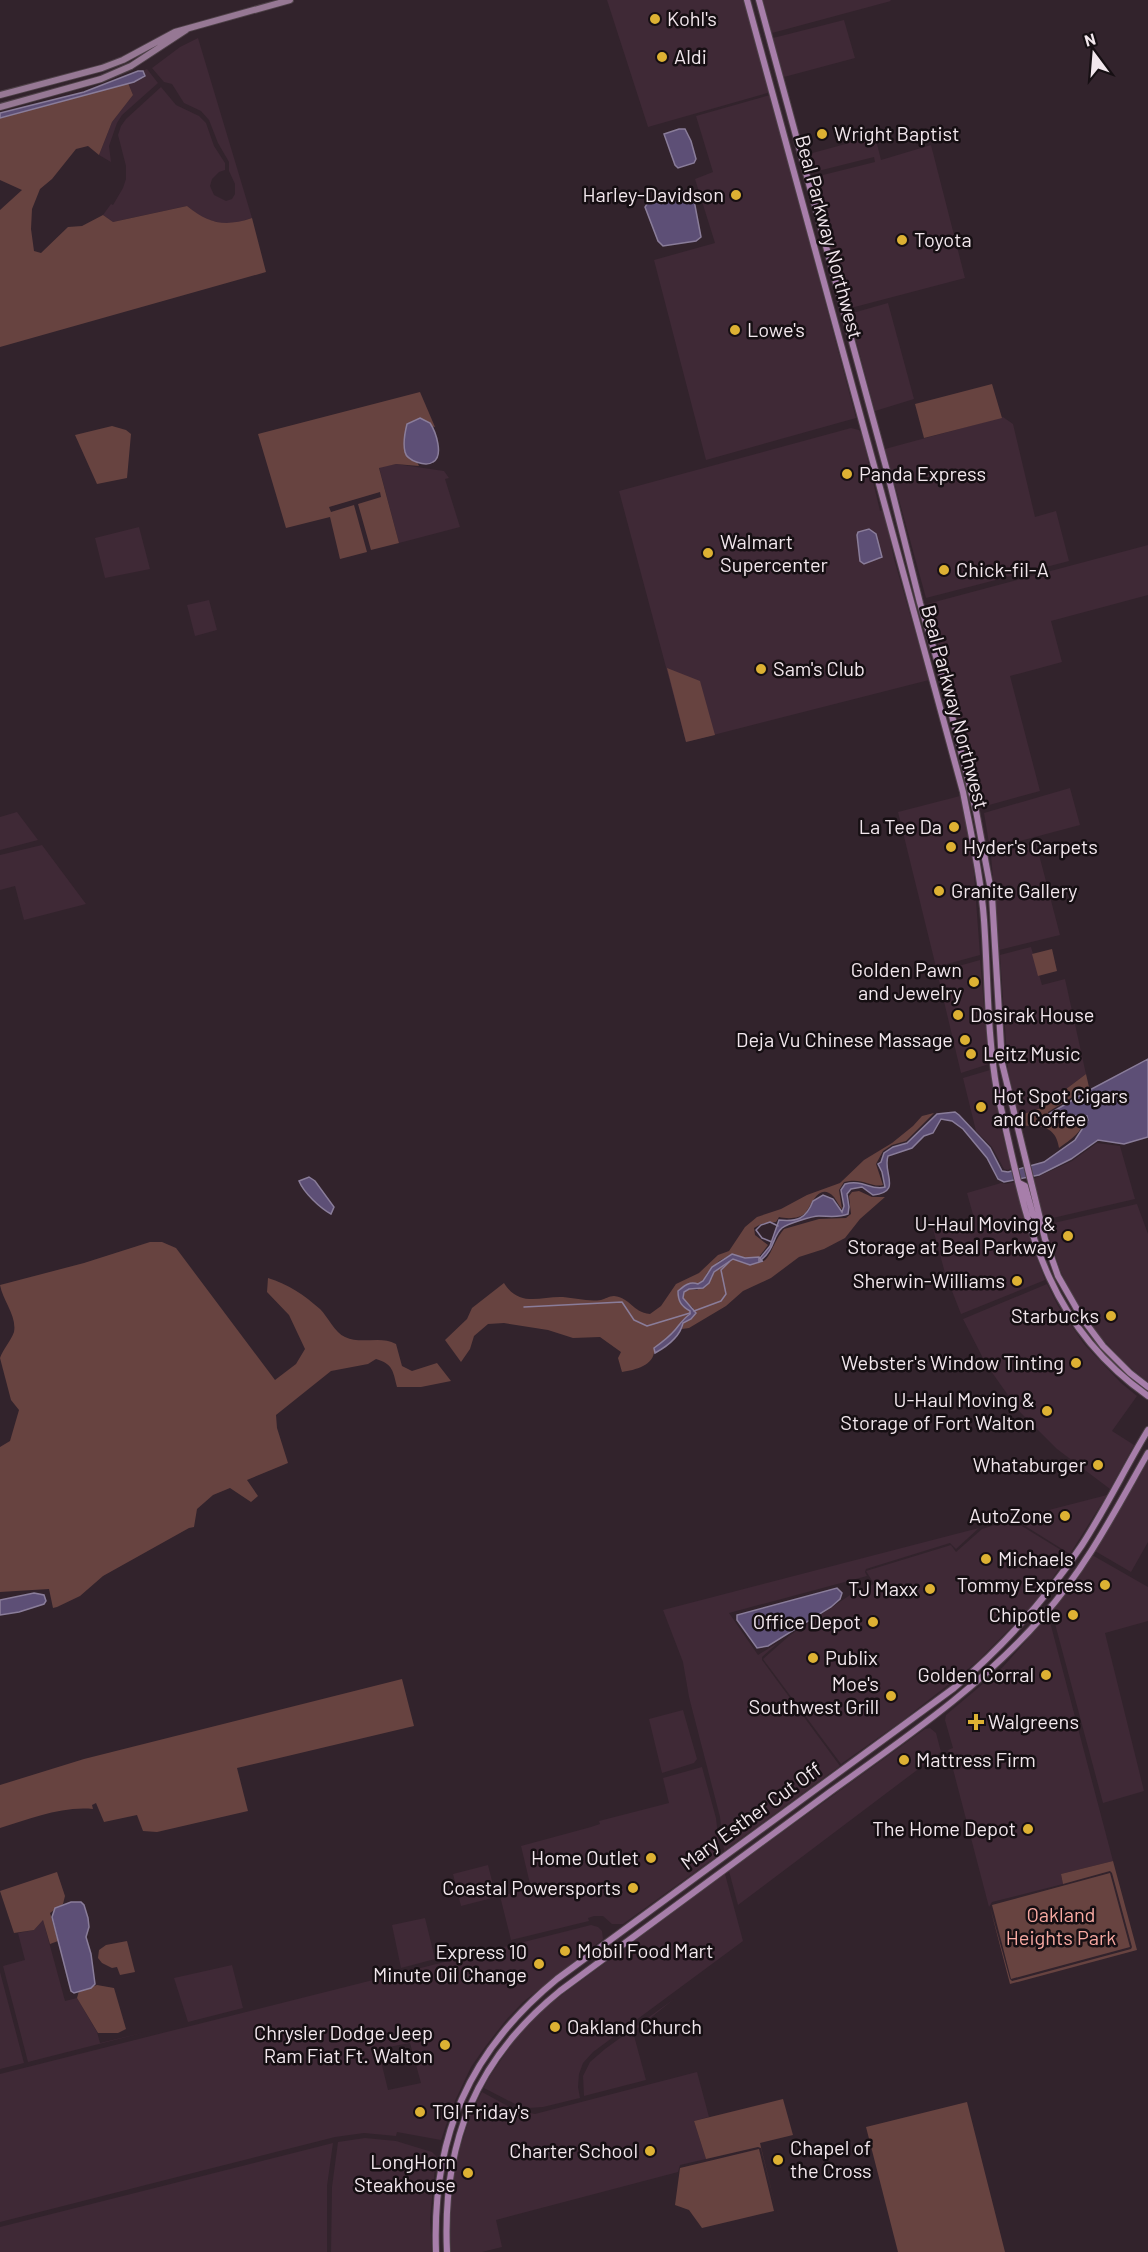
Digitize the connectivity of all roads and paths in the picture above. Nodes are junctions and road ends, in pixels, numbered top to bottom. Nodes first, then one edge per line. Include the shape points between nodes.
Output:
1 (290, 0) edge
2 (747, 0) edge
3 (759, 0) edge
4 (192, 27) junction
5 (0, 95) edge
6 (0, 107) edge
7 (881, 493) junction
8 (897, 512) junction
9 (890, 525) junction
10 (943, 717) junction
11 (955, 725) junction
12 (1019, 1183) junction
13 (1041, 1224) junction
14 (1074, 1322) junction
15 (1100, 1343) junction
16 (1148, 1387) edge
17 (1148, 1396) edge
18 (1148, 1430) edge
19 (1148, 1453) edge
20 (1112, 1493) junction
21 (1112, 1516) junction
22 (827, 1781) junction
23 (833, 1790) junction
24 (518, 2014) junction
25 (526, 2021) junction
26 (436, 2252) edge
27 (447, 2252) edge

1 - 4 main road
2 - 7 main road, Beal Parkway Northwest
3 - 8 main road, Beal Parkway Northwest
4 - 5 main road via 112,64
4 - 6 main road via 108,76
7 - 8 main road
7 - 9 main road, Beal Parkway Northwest
8 - 9 main road
8 - 11 main road, Beal Parkway Northwest
9 - 10 main road, Beal Parkway Northwest
10 - 11 main road via 950,718
10 - 12 main road, Beal Parkway Northwest via 976,856 993,1066
11 - 13 main road, Beal Parkway Northwest via 992,896 1002,1063
12 - 13 main road via 1025,1186 1033,1215
12 - 14 main road, Beal Parkway Northwest via 1045,1270
13 - 15 main road, Beal Parkway Northwest via 1059,1276
14 - 15 main road
14 - 17 main road, Beal Parkway Northwest via 1116,1371
15 - 16 main road, Beal Parkway Northwest
18 - 20 main road, Mary Esther Cut Off
19 - 21 main road, Mary Esther Cut Off
20 - 21 main road
20 - 22 main road, Mary Esther Cut Off via 1059,1578 998,1649 954,1688
21 - 23 main road, Mary Esther Cut Off via 1059,1597 1002,1661 934,1717
22 - 23 main road
22 - 24 main road, Mary Esther Cut Off via 557,1979
23 - 25 main road, Mary Esther Cut Off via 560,1991
24 - 25 main road
24 - 26 main road, Mary Esther Cut Off via 484,2057 453,2122 437,2190
25 - 27 main road, Mary Esther Cut Off via 487,2073 465,2119 447,2190

